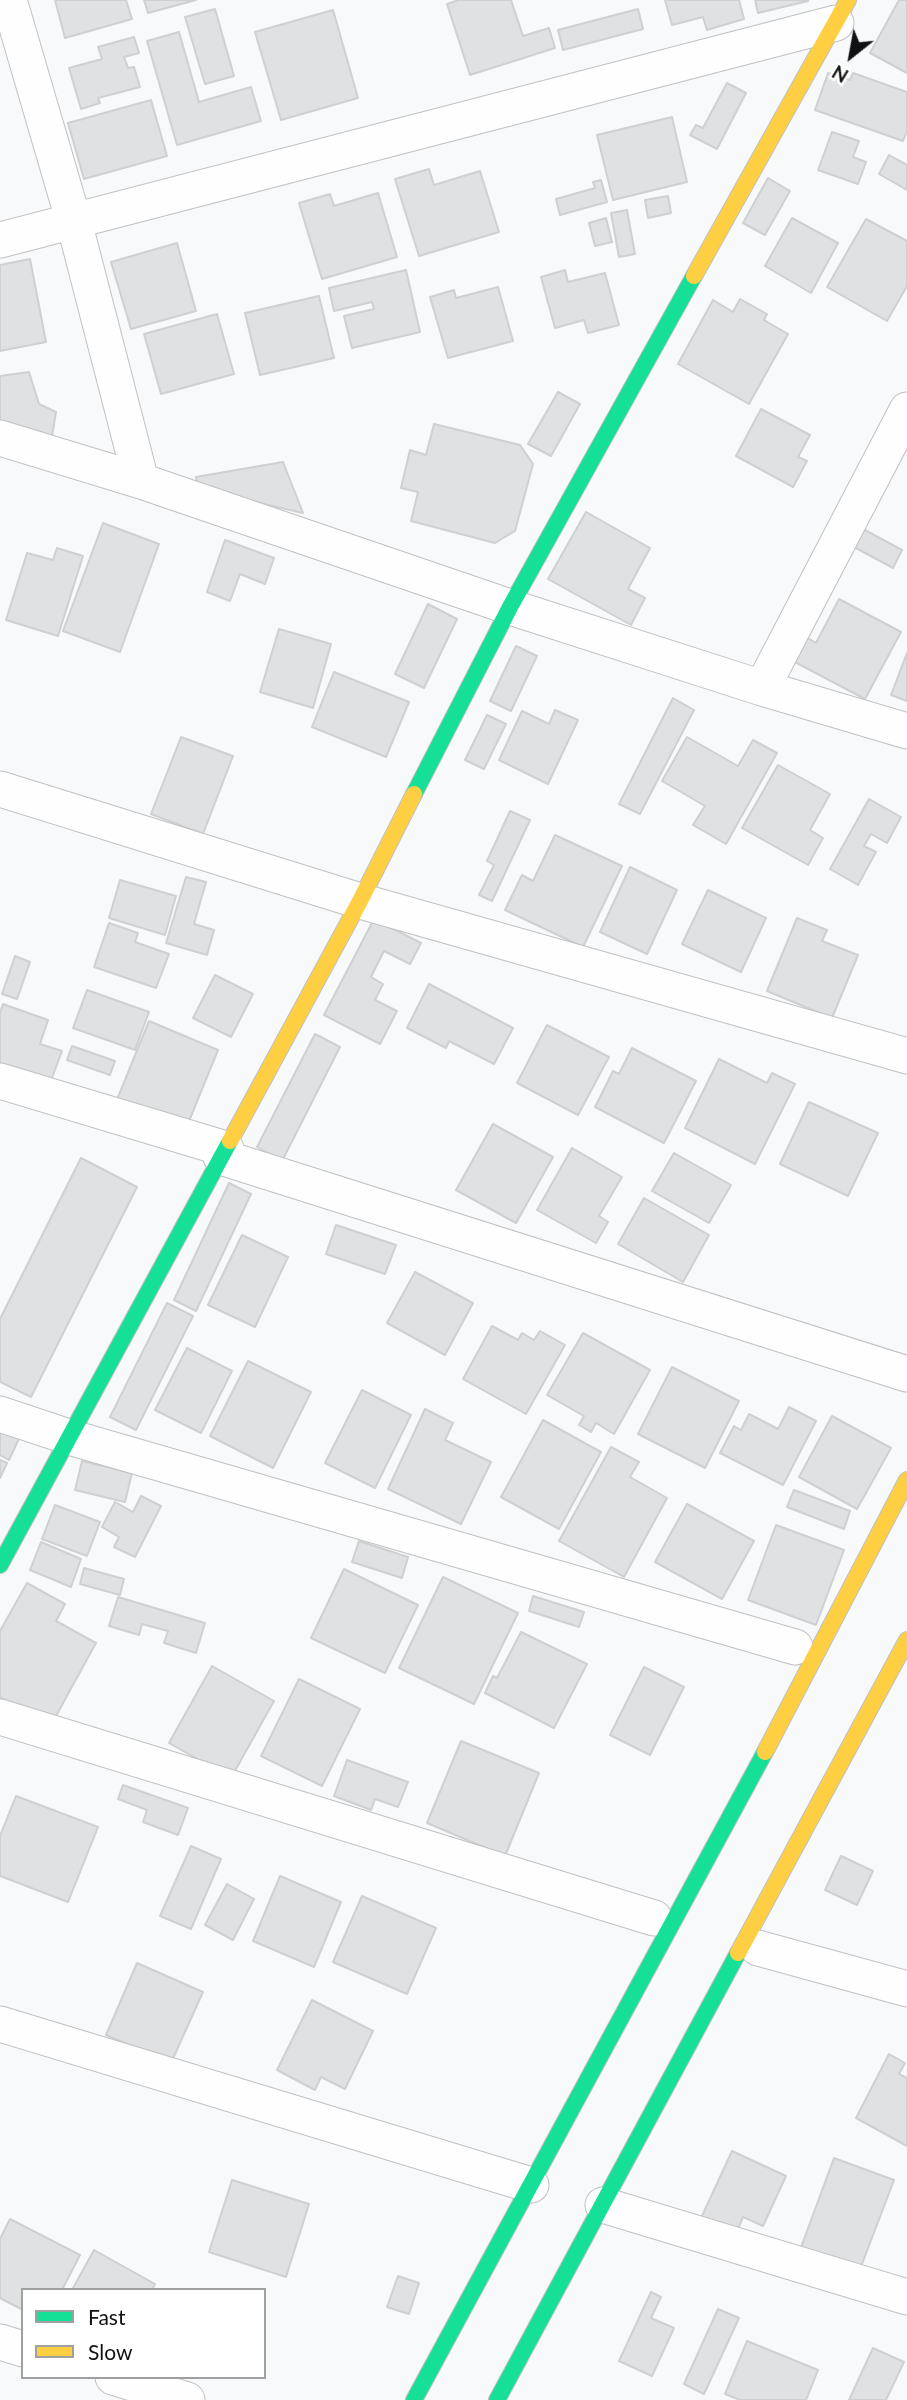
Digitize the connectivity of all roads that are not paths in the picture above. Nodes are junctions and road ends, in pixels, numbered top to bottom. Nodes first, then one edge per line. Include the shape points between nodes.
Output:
1 (9, 0) edge
2 (842, 11) edge
3 (74, 222) junction
4 (0, 240) edge
5 (907, 410) edge
6 (0, 438) edge
7 (141, 481) junction
8 (510, 607) junction
9 (762, 688) junction
10 (907, 732) edge
11 (0, 789) edge
12 (360, 901) junction
13 (907, 1056) edge
14 (0, 1081) edge
15 (223, 1153) junction
16 (907, 1374) edge
17 (0, 1414) edge
18 (69, 1437) junction
19 (907, 1480) edge
20 (0, 1564) edge
21 (907, 1640) edge
22 (795, 1647) dead end
23 (0, 1717) edge
24 (654, 1918) dead end
25 (758, 1948) dead end
26 (907, 1989) edge
27 (0, 2024) edge
28 (531, 2185) junction
29 (603, 2205) junction
30 (907, 2297) edge
31 (0, 2342) edge
32 (21, 2348) edge
33 (119, 2379) edge
34 (187, 2400) edge
35 (414, 2400) edge
36 (497, 2400) edge

1 - 3 street
2 - 3 street
2 - 8 main road
3 - 4 street
3 - 7 street
5 - 9 street
6 - 7 street
7 - 8 street
8 - 9 street
8 - 12 main road
9 - 10 street
11 - 12 street
12 - 13 street
12 - 15 main road
14 - 15 street
15 - 16 street
15 - 18 main road
17 - 18 street
18 - 20 main road
18 - 22 street
19 - 28 main road
21 - 29 main road
23 - 24 street
25 - 26 street
27 - 28 street
28 - 35 main road
29 - 30 street
29 - 36 main road
31 - 32 street
33 - 34 street

